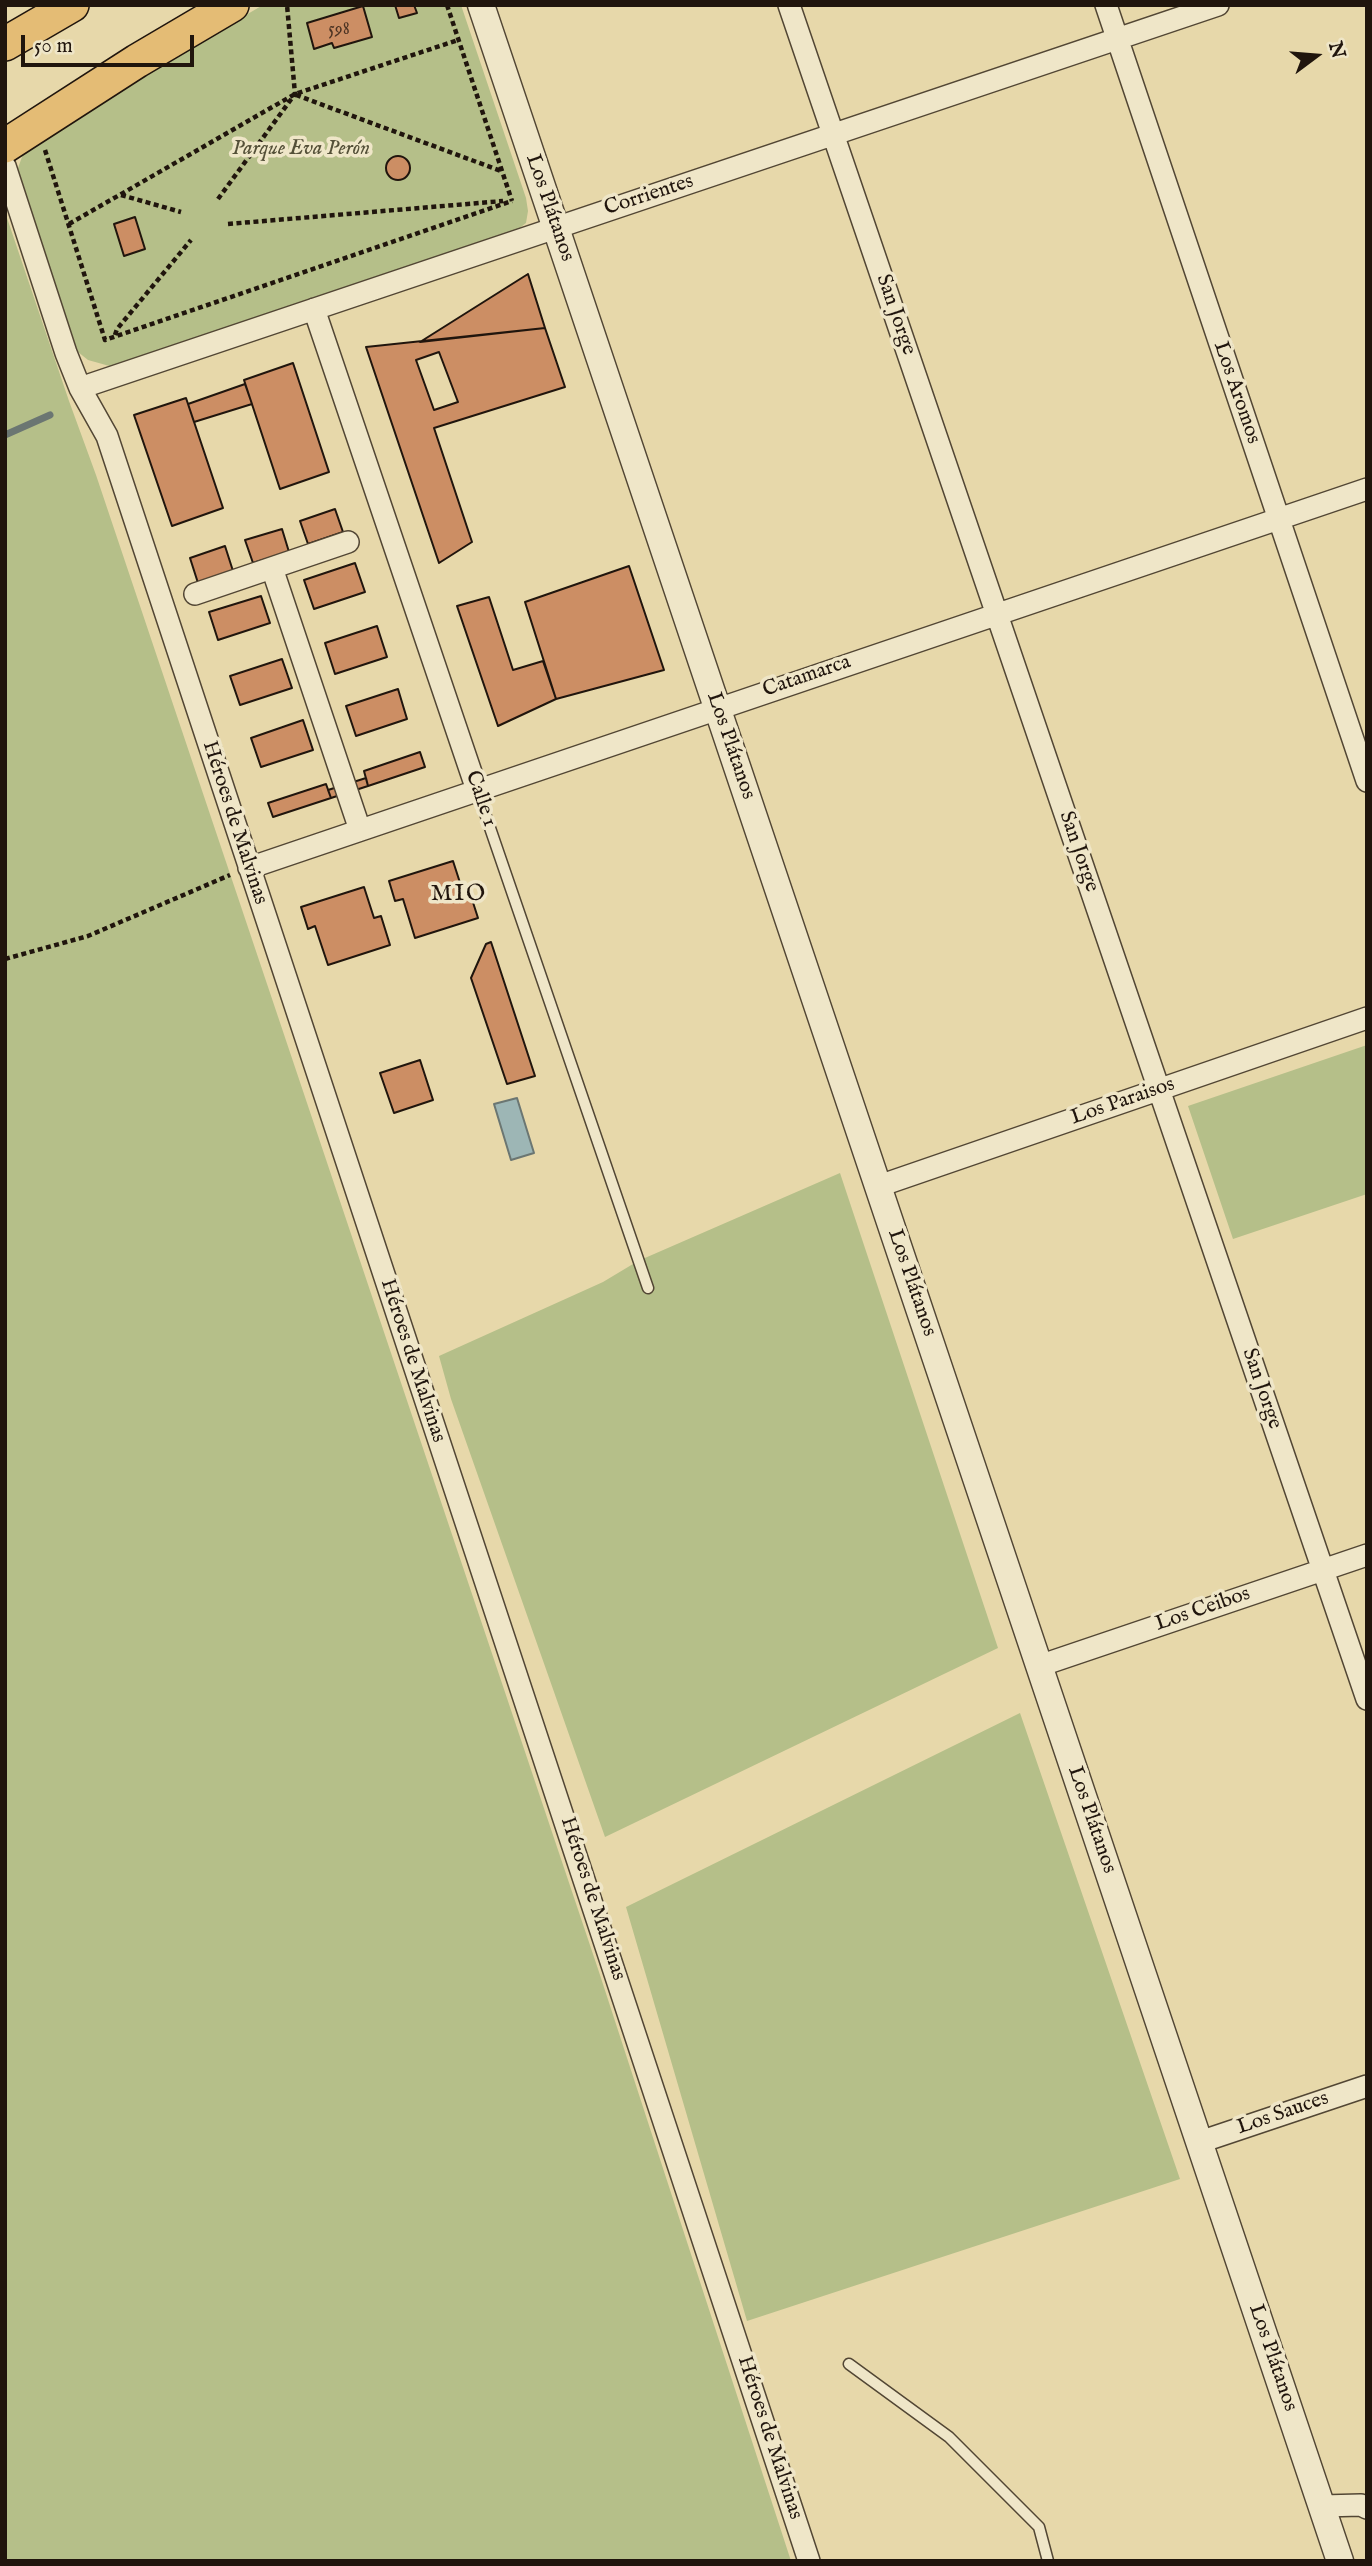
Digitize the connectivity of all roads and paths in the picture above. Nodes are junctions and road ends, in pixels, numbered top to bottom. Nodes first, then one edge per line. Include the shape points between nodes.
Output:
1 (72, 5) edge
2 (232, 5) edge
3 (287, 5) edge
4 (447, 5) edge
5 (481, 5) edge
6 (789, 5) edge
7 (1106, 5) edge
8 (1218, 5) edge
9 (1117, 39) junction
10 (458, 40) junction
11 (5, 44) edge
12 (295, 94) junction
13 (833, 135) junction
14 (5, 146) edge
15 (44, 146) dead end
16 (5, 166) edge
17 (501, 171) junction
18 (120, 194) junction
19 (218, 199) dead end
20 (512, 201) junction
21 (181, 212) dead end
22 (69, 224) junction
23 (228, 224) dead end
24 (556, 227) junction
25 (191, 240) dead end
26 (314, 309) junction
27 (114, 336) junction
28 (80, 388) junction
29 (1367, 489) edge
30 (1279, 519) junction
31 (348, 542) dead end
32 (272, 568) junction
33 (195, 594) dead end
34 (996, 614) junction
35 (717, 707) junction
36 (1367, 781) edge
37 (477, 790) junction
38 (360, 830) junction
39 (249, 868) junction
40 (5, 960) edge
41 (1367, 1018) edge
42 (1158, 1089) junction
43 (878, 1186) junction
44 (648, 1287) dead end
45 (1367, 1555) edge
46 (1323, 1570) junction
47 (1039, 1665) junction
48 (1367, 1699) edge
49 (1367, 2086) edge
50 (1200, 2142) junction
51 (849, 2364) dead end
52 (1322, 2506) junction
53 (1367, 2508) edge
54 (809, 2561) edge
55 (1048, 2561) edge
56 (1340, 2561) edge

1 - 11 main road
2 - 14 main road
3 - 12 path
4 - 10 path
5 - 24 street, Los Plátanos
6 - 13 street, San Jorge
7 - 9 street, Los Aromos
8 - 9 street, Corrientes
9 - 13 street, Corrientes
9 - 30 street, Los Aromos
10 - 12 path
10 - 17 path
12 - 17 path
12 - 18 path
12 - 19 path
13 - 24 street, Corrientes
13 - 34 street, San Jorge
15 - 22 path
16 - 28 street, Héroes de Malvinas
17 - 20 path
18 - 21 path
18 - 22 path
20 - 23 path
20 - 27 path
22 - 27 path via 105,340
24 - 26 street, Corrientes
24 - 35 street, Los Plátanos
25 - 27 path
26 - 28 street, Corrientes
26 - 37 street, Calle 1
28 - 39 street, Héroes de Malvinas via 107,436
29 - 30 street, Catamarca
30 - 34 street, Catamarca
30 - 36 street, Los Aromos
31 - 32 street
32 - 33 street
32 - 38 street
34 - 35 street, Catamarca
34 - 42 street, San Jorge
35 - 37 street, Catamarca
35 - 43 street, Los Plátanos
37 - 38 street, Catamarca
37 - 44 lane, Calle 1
38 - 39 street, Catamarca
39 - 40 path via 88,936
39 - 54 street, Héroes de Malvinas
41 - 42 street, Los Paraisos
42 - 43 street, Los Paraisos
42 - 46 street, San Jorge
43 - 47 street, Los Plátanos
45 - 46 street, Los Ceibos
46 - 47 street, Los Ceibos
46 - 48 street, San Jorge
47 - 50 street, Los Plátanos
49 - 50 street, Los Sauces
50 - 52 street, Los Plátanos
51 - 55 lane via 949,2437 1039,2527
52 - 53 street
52 - 56 street, Los Plátanos

